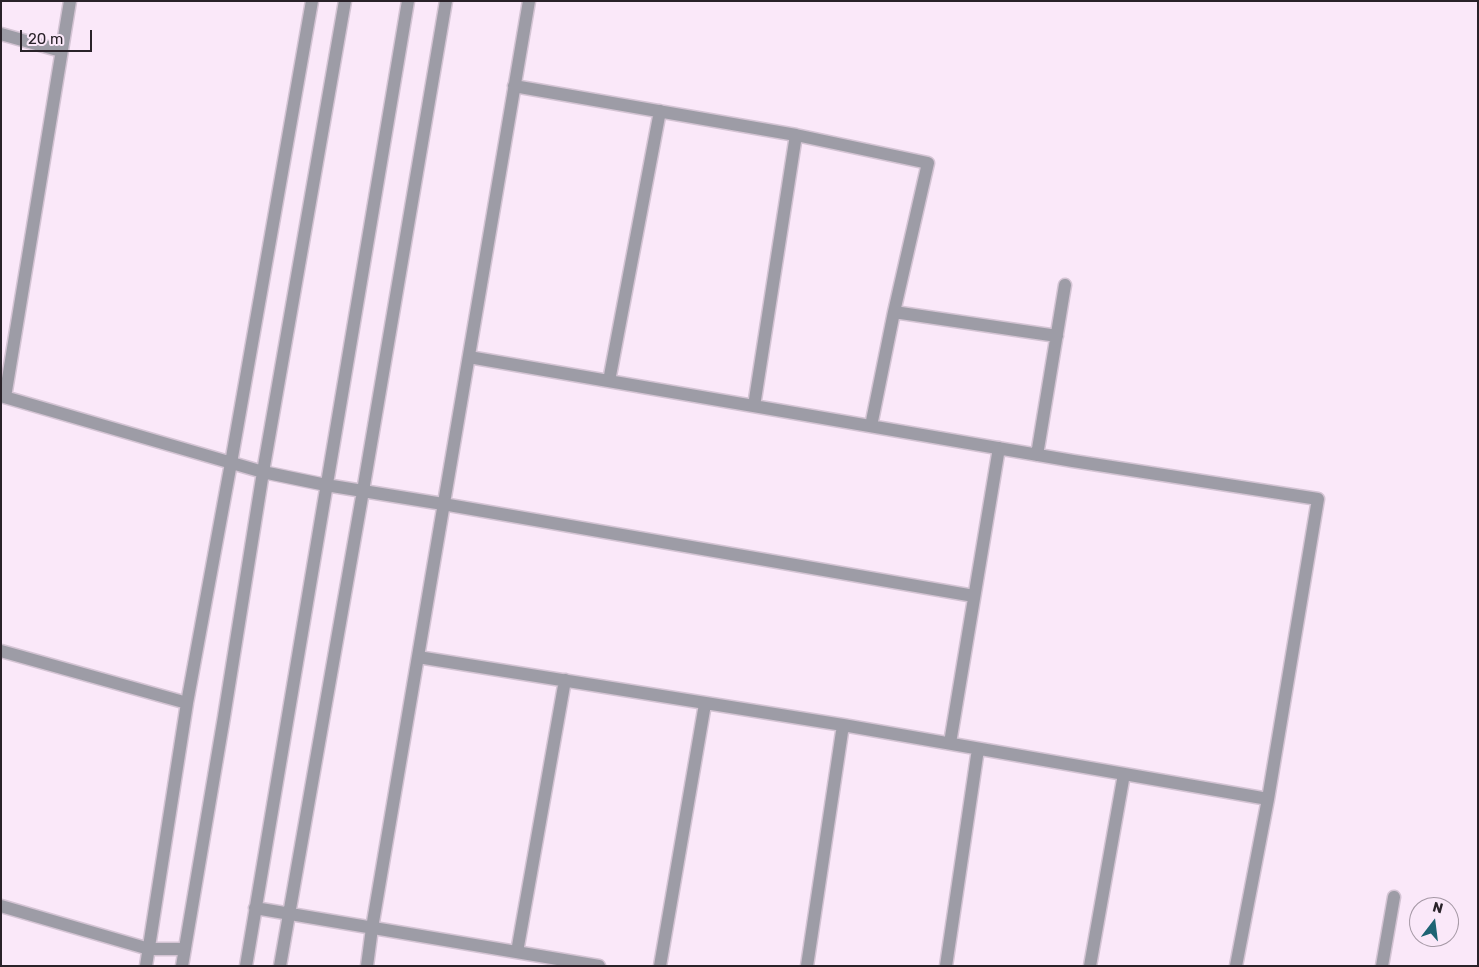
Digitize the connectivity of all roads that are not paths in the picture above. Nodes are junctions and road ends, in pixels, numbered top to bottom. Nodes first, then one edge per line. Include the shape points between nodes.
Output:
1 (70, 1) edge
2 (312, 1) edge
3 (345, 1) edge
4 (408, 1) edge
5 (446, 1) edge
6 (529, 1) edge
7 (1, 34) edge
8 (61, 51) junction
9 (514, 86) junction
10 (660, 111) junction
11 (796, 135) junction
12 (1066, 285) dead end
13 (894, 312) junction
14 (1057, 336) junction
15 (468, 357) junction
16 (609, 381) junction
17 (3, 397) edge
18 (754, 406) junction
19 (871, 426) junction
20 (999, 448) junction
21 (1037, 454) junction
22 (231, 462) junction
23 (263, 472) junction
24 (326, 484) junction
25 (364, 490) junction
26 (443, 504) junction
27 (974, 596) junction
28 (1, 651) edge
29 (418, 657) junction
30 (565, 680) junction
31 (187, 703) junction
32 (705, 704) junction
33 (843, 725) junction
34 (950, 743) junction
35 (978, 749) junction
36 (1124, 774) junction
37 (1268, 799) junction
38 (1394, 897) dead end
39 (1, 906) edge
40 (255, 908) junction
41 (289, 914) junction
42 (372, 928) junction
43 (149, 949) junction
44 (185, 949) junction
45 (517, 952) junction
46 (146, 966) edge
47 (182, 966) edge
48 (246, 966) edge
49 (280, 966) edge
50 (367, 966) edge
51 (599, 966) edge
52 (660, 966) edge
53 (807, 966) edge
54 (946, 966) edge
55 (1090, 966) edge
56 (1236, 966) edge
57 (1382, 966) edge

1 - 8 street
2 - 22 street
3 - 23 street
4 - 24 street
5 - 25 street
6 - 9 street
7 - 8 street
8 - 17 street
9 - 10 street
9 - 15 street
10 - 11 street
10 - 16 street
11 - 13 street via 928,163
11 - 18 street
12 - 14 street
13 - 14 street
13 - 19 street
14 - 21 street
15 - 16 street
15 - 26 street
16 - 18 street
17 - 22 street
18 - 19 street
19 - 20 street
20 - 21 street
20 - 27 street
21 - 37 street via 1318,499
22 - 23 street
22 - 31 street
23 - 24 street
23 - 44 street
24 - 25 street
24 - 40 street
25 - 26 street
25 - 41 street
26 - 27 street
26 - 29 street
27 - 34 street
28 - 31 street
29 - 30 street
29 - 42 street
30 - 32 street
30 - 45 street
31 - 43 street
32 - 33 street
32 - 52 street
33 - 34 street
33 - 53 street
34 - 35 street
35 - 36 street
35 - 54 street
36 - 37 street
36 - 55 street
37 - 56 street
38 - 57 street
39 - 43 street
40 - 41 street
40 - 48 street
41 - 42 street
41 - 49 street
42 - 45 street
42 - 50 street
43 - 44 street
43 - 46 street
44 - 47 street
45 - 51 street

